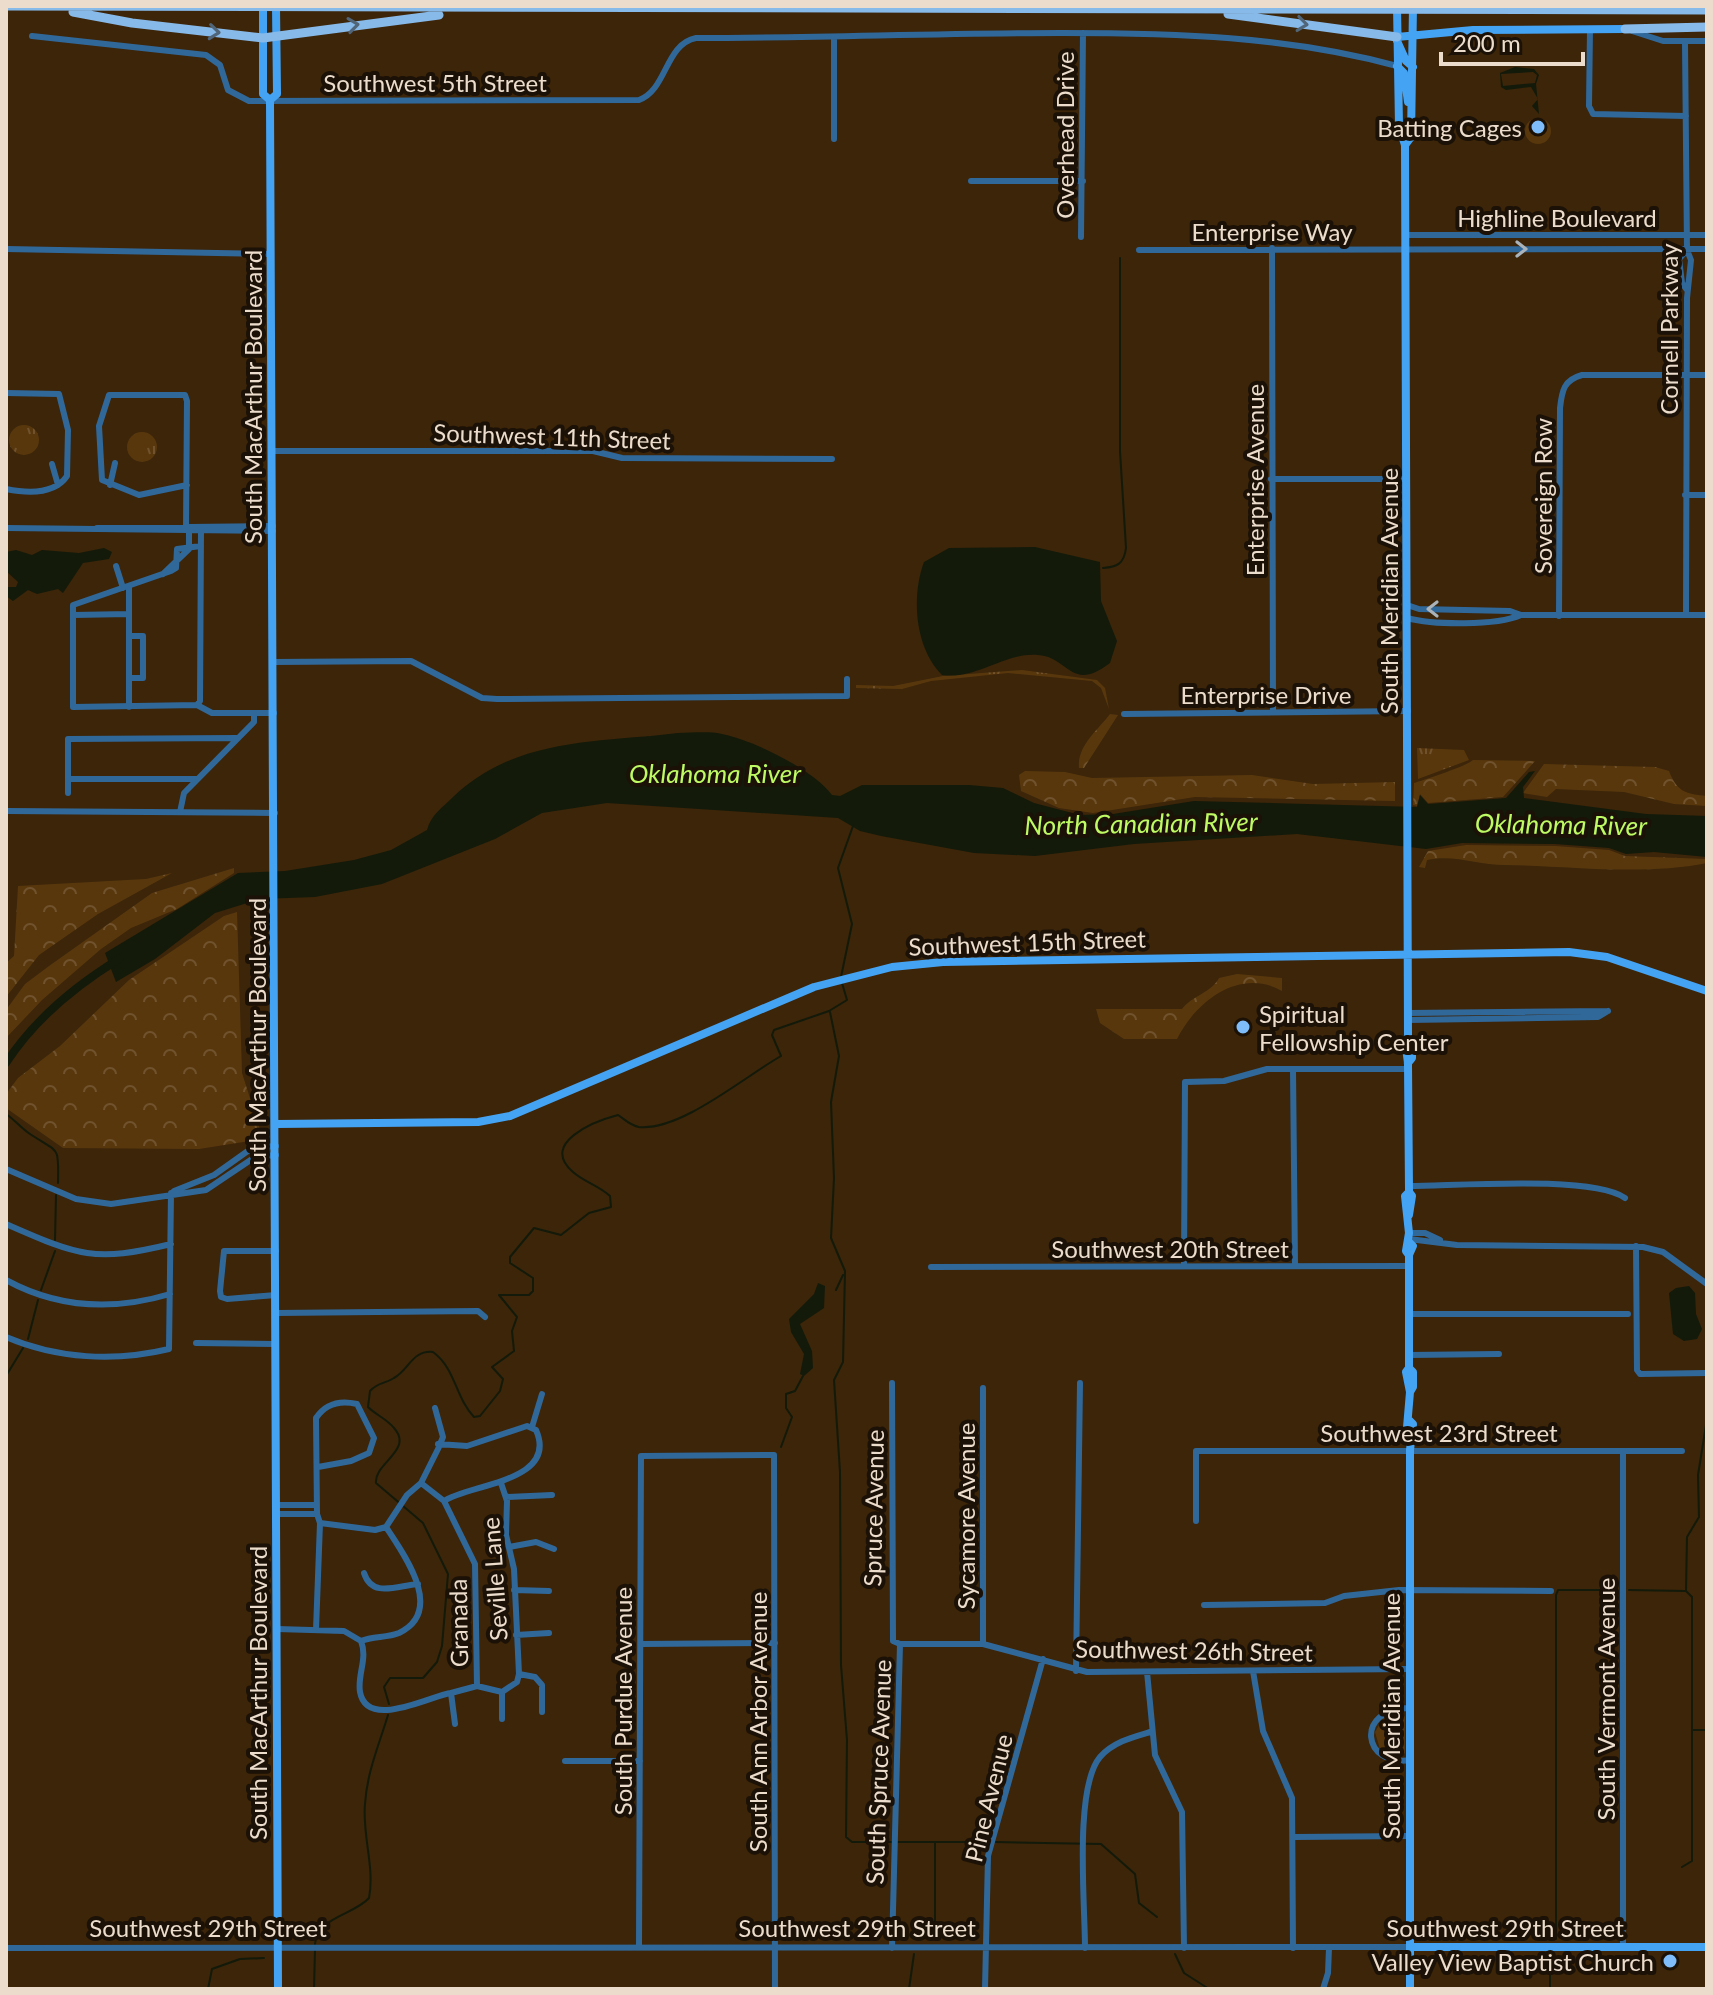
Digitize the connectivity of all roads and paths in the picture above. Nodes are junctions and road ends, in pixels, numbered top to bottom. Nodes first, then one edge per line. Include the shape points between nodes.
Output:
1 (6, 6) edge
2 (263, 6) edge
3 (276, 6) edge
4 (1397, 6) edge
5 (1413, 6) edge
6 (54, 8) edge
7 (1197, 9) junction
8 (510, 10) junction
9 (1707, 10) edge
10 (1707, 27) edge
11 (1590, 29) junction
12 (1625, 29) junction
13 (1083, 33) junction
14 (1428, 34) junction
15 (276, 35) junction
16 (32, 36) dead end
17 (1413, 36) junction
18 (834, 37) junction
19 (263, 38) junction
20 (1397, 38) junction
21 (1707, 41) edge
22 (1685, 43) junction
23 (1414, 62) junction
24 (1381, 64) junction
25 (1397, 66) junction
26 (1397, 79) junction
27 (270, 100) junction
28 (1411, 111) junction
29 (1686, 116) junction
30 (834, 139) dead end
31 (1405, 145) junction
32 (971, 181) dead end
33 (1083, 181) junction
34 (1406, 235) junction
35 (1443, 235) junction
36 (1687, 235) junction
37 (1707, 235) edge
38 (1081, 237) dead end
39 (1272, 248) junction
40 (6, 249) edge
41 (1407, 249) junction
42 (1443, 249) junction
43 (1707, 249) edge
44 (1139, 250) dead end
45 (1687, 250) junction
46 (271, 254) junction
47 (1687, 290) junction
48 (1707, 375) edge
49 (1686, 376) junction
50 (6, 393) edge
51 (272, 451) junction
52 (832, 459) dead end
53 (115, 463) dead end
54 (52, 464) dead end
55 (1271, 479) junction
56 (1407, 479) junction
57 (58, 485) junction
58 (110, 485) junction
59 (187, 485) junction
60 (6, 489) edge
61 (1685, 495) junction
62 (1707, 495) edge
63 (6, 528) edge
64 (188, 528) junction
65 (273, 528) junction
66 (201, 530) junction
67 (189, 546) junction
68 (201, 546) junction
69 (116, 566) dead end
70 (126, 587) junction
71 (1407, 605) junction
72 (1460, 609) junction
73 (1478, 610) junction
74 (129, 614) junction
75 (73, 615) junction
76 (1521, 615) junction
77 (1686, 615) junction
78 (1707, 615) edge
79 (1559, 616) junction
80 (1407, 618) junction
81 (1459, 621) junction
82 (1478, 621) junction
83 (129, 636) junction
84 (273, 662) junction
85 (129, 678) junction
86 (847, 679) dead end
87 (198, 703) junction
88 (129, 707) junction
89 (1408, 711) junction
90 (1273, 712) junction
91 (254, 713) junction
92 (274, 713) junction
93 (1124, 714) dead end
94 (237, 738) junction
95 (68, 779) junction
96 (197, 779) junction
97 (68, 793) dead end
98 (6, 811) edge
99 (180, 812) junction
100 (275, 813) junction
101 (1408, 954) junction
102 (1707, 991) edge
103 (1537, 1015) junction
104 (1408, 1016) junction
105 (1408, 1066) junction
106 (1293, 1070) junction
107 (276, 1124) junction
108 (276, 1150) junction
109 (231, 1161) junction
110 (6, 1169) edge
111 (237, 1169) junction
112 (1409, 1189) junction
113 (171, 1193) junction
114 (1625, 1198) dead end
115 (6, 1224) edge
116 (1409, 1238) junction
117 (171, 1244) junction
118 (1636, 1246) junction
119 (276, 1251) junction
120 (1295, 1265) junction
121 (1184, 1266) junction
122 (1409, 1266) junction
123 (931, 1267) dead end
124 (6, 1280) edge
125 (1707, 1284) edge
126 (170, 1294) junction
127 (276, 1295) junction
128 (276, 1313) junction
129 (1409, 1314) junction
130 (1628, 1314) dead end
131 (485, 1317) dead end
132 (6, 1337) edge
133 (196, 1343) dead end
134 (276, 1344) junction
135 (1499, 1354) dead end
136 (1409, 1355) junction
137 (1707, 1373) edge
138 (892, 1383) dead end
139 (1080, 1383) dead end
140 (983, 1388) dead end
141 (542, 1394) dead end
142 (435, 1408) dead end
143 (532, 1427) junction
144 (438, 1444) junction
145 (1410, 1447) junction
146 (1623, 1451) junction
147 (1682, 1451) dead end
148 (774, 1455) joint
149 (318, 1467) junction
150 (421, 1483) junction
151 (501, 1483) junction
152 (552, 1495) dead end
153 (506, 1497) junction
154 (444, 1501) junction
155 (317, 1505) junction
156 (277, 1509) junction
157 (317, 1514) junction
158 (1196, 1521) dead end
159 (320, 1523) junction
160 (386, 1527) junction
161 (509, 1547) junction
162 (554, 1549) dead end
163 (364, 1573) dead end
164 (418, 1584) junction
165 (514, 1590) junction
166 (549, 1591) dead end
167 (1410, 1591) junction
168 (1551, 1591) dead end
169 (1204, 1605) dead end
170 (277, 1629) junction
171 (316, 1630) junction
172 (549, 1633) dead end
173 (516, 1635) junction
174 (361, 1641) junction
175 (775, 1643) junction
176 (641, 1644) junction
177 (900, 1644) junction
178 (983, 1644) junction
179 (1043, 1659) junction
180 (1410, 1669) junction
181 (1076, 1671) junction
182 (1253, 1671) junction
183 (1147, 1672) junction
184 (519, 1674) junction
185 (477, 1686) junction
186 (502, 1692) junction
187 (451, 1693) junction
188 (1410, 1708) junction
189 (542, 1712) dead end
190 (502, 1719) dead end
191 (455, 1724) dead end
192 (1150, 1732) junction
193 (1411, 1760) junction
194 (565, 1761) dead end
195 (640, 1761) junction
196 (1411, 1836) junction
197 (1294, 1837) junction
198 (639, 1946) junction
199 (775, 1947) junction
200 (1410, 1947) junction
201 (1623, 1947) junction
202 (1707, 1947) edge
203 (6, 1948) edge
204 (278, 1948) junction
205 (892, 1948) junction
206 (987, 1948) junction
207 (1085, 1948) junction
208 (1184, 1948) junction
209 (1293, 1948) junction
210 (1329, 1948) junction
211 (278, 1989) edge
212 (775, 1989) edge
213 (985, 1989) edge
214 (1323, 1989) edge
215 (1410, 1989) edge

1 - 6 highway
2 - 19 main road, South MacArthur Boulevard
3 - 15 main road, South MacArthur Boulevard
4 - 20 main road, South Meridian Avenue
5 - 17 main road, South Meridian Avenue
6 - 8 highway
6 -> 19 highway
7 - 8 highway
7 - 9 highway
7 -> 20 highway
15 -> 8 highway
10 - 12 highway
11 - 12 main road
11 - 14 main road
11 - 29 street via 1592,114
12 - 22 street
13 - 18 street
13 - 24 street via 1249,38 1336,50
13 - 33 street, Overhead Drive
14 - 17 main road
14 - 23 main road
15 - 19 highway
15 - 27 main road, South MacArthur Boulevard via 277,94
16 - 27 street, Southwest 5th Street via 206,55 220,65 235,97
17 - 20 main road
17 - 23 main road, South Meridian Avenue
18 - 27 street, Southwest 5th Street via 689,39 652,92 639,100
18 - 30 street
19 - 27 main road, South MacArthur Boulevard via 263,94
20 - 23 main road via 1406,61
20 - 25 main road, South Meridian Avenue
21 - 22 street
22 - 29 street, Cornell Parkway
23 - 28 main road, South Meridian Avenue
24 - 25 street
24 - 26 street
25 - 26 main road, South Meridian Avenue
25 - 28 main road via 1404,73
26 - 31 main road, South Meridian Avenue via 1399,137
27 - 46 main road, South MacArthur Boulevard
28 - 31 main road, South Meridian Avenue via 1411,137
29 - 36 street, Cornell Parkway
31 - 34 main road, South Meridian Avenue
32 - 33 street
33 - 38 street, Overhead Drive
34 - 35 street, Highline Boulevard
34 - 41 main road, South Meridian Avenue
35 - 36 street, Highline Boulevard
35 - 42 street
36 - 37 street, Highline Boulevard
36 - 45 street, Cornell Parkway
39 - 41 street, Enterprise Way
39 - 44 street, Enterprise Way
39 - 55 street, Enterprise Avenue
40 - 46 street
41 - 42 street, Highline Boulevard
41 - 56 main road, South Meridian Avenue
42 -> 45 street, Highline Boulevard
43 - 45 street, Highline Boulevard
45 - 47 street, Cornell Parkway
45 - 47 street via 1679,259
46 - 51 main road, South MacArthur Boulevard
47 - 49 street, Cornell Parkway
48 - 49 street
49 - 61 street, Cornell Parkway
49 - 79 street, Sovereign Row via 1570,378 1560,408
50 - 57 street via 59,394 68,430 67,476
51 - 52 street, Southwest 11th Street via 593,451 622,458
51 - 65 main road, South MacArthur Boulevard
53 - 58 street
54 - 57 street
55 - 56 street
55 - 90 street, Enterprise Avenue
56 - 71 main road, South Meridian Avenue
57 - 60 street via 30,493
58 - 59 street via 139,495
58 - 59 street via 100,477 99,426 109,395 126,394 185,395
59 - 64 street
61 - 62 street
61 - 77 street, Cornell Parkway
63 - 64 street
64 - 65 street
64 - 66 street
64 - 67 street
65 - 66 street
65 - 84 main road, South MacArthur Boulevard
66 - 68 street
67 - 68 street
67 - 70 street via 163,574
68 - 87 street via 204,606
69 - 70 street
70 - 74 street
70 - 75 street via 73,605
72 -> 71 street
71 - 80 main road, South Meridian Avenue
72 - 73 street
72 - 81 street
73 - 76 street
73 - 82 street
74 - 75 street
74 - 83 street
75 - 88 street via 73,707
76 - 79 street
76 - 82 street
77 - 78 street
77 - 79 street
80 - 81 street
80 - 89 main road, South Meridian Avenue
81 - 82 street
83 - 85 street
83 - 85 street via 143,636 143,678
84 - 86 street via 411,661 473,694 497,699 847,696
84 - 92 main road, South MacArthur Boulevard
85 - 88 street
87 - 88 street
87 - 91 street via 212,713
89 - 90 street, Enterprise Drive
89 - 101 main road, South Meridian Avenue
90 - 93 street, Enterprise Drive
91 - 92 street
91 - 94 street via 254,722
92 - 100 main road, South MacArthur Boulevard
94 - 95 street via 68,739
94 - 96 street
95 - 96 street
95 - 97 street
96 - 99 street via 182,796
98 - 99 street
99 - 100 street
100 - 107 main road, South MacArthur Boulevard
101 - 102 main road, Southwest 15th Street via 1590,954
101 - 104 main road, South Meridian Avenue
101 - 107 main road, Southwest 15th Street via 943,962 871,971 814,987 510,1116 478,1122
103 - 103 street via 1598,1017 1608,1011
103 - 104 street
104 - 105 main road, South Meridian Avenue
105 - 106 street
105 - 112 main road, South Meridian Avenue
106 - 120 street
106 - 121 street via 1185,1082
107 - 108 main road, South MacArthur Boulevard
108 - 109 street via 252,1148
108 - 111 street
108 - 119 main road, South MacArthur Boulevard
109 - 111 street
109 - 113 street via 214,1175
110 - 113 street via 95,1204
111 - 113 street via 206,1190
112 - 114 street via 1560,1185 1605,1189
112 - 116 main road, South Meridian Avenue
113 - 117 street
115 - 117 street via 73,1253 113,1256
116 - 118 street via 1447,1244
116 - 122 main road, South Meridian Avenue
117 - 126 street
118 - 125 street via 1663,1252
118 - 137 street via 1637,1370
119 - 127 main road, South MacArthur Boulevard
119 - 127 street via 224,1251 221,1297
120 - 121 street, Southwest 20th Street
120 - 122 street, Southwest 20th Street
121 - 123 street, Southwest 20th Street
122 - 129 main road, South Meridian Avenue
124 - 126 street via 79,1305 113,1307
126 - 132 street via 169,1349 88,1356 46,1351
127 - 128 main road, South MacArthur Boulevard
128 - 131 street via 478,1311
128 - 134 main road, South MacArthur Boulevard
129 - 130 street
129 - 136 main road, South Meridian Avenue
133 - 134 street
134 - 156 main road, South MacArthur Boulevard
135 - 136 street
136 - 145 main road, South Meridian Avenue
138 - 177 street, Spruce Avenue via 891,1633
139 - 181 street
140 - 178 street, Sycamore Avenue
141 - 143 street, Seville Lane
142 - 144 street via 443,1437
143 - 144 street via 511,1428 467,1446
143 - 151 street, Seville Lane via 540,1441 535,1459
144 - 150 street
145 - 146 street, Southwest 23rd Street
145 - 158 street, Southwest 23rd Street via 1196,1451
145 - 167 main road, South Meridian Avenue
146 - 147 street, Southwest 23rd Street
146 - 201 street, South Vermont Avenue
148 - 175 street, South Ann Arbor Avenue
148 - 176 street, South Purdue Avenue via 641,1456
149 - 149 street via 316,1418 322,1408 357,1404 374,1438 369,1453
149 - 155 street
150 - 154 street, Granada
150 - 160 street
151 - 153 street, Seville Lane
151 - 154 street, Seville Lane via 460,1491
152 - 153 street
153 - 161 street, Seville Lane
154 - 185 street, Granada via 475,1564
155 - 156 street
155 - 157 street
156 - 157 street
156 - 170 main road, South MacArthur Boulevard
157 - 159 street
159 - 160 street
159 - 171 street
160 - 164 street
161 - 162 street via 536,1542
161 - 165 street, Seville Lane
163 - 164 street via 376,1590
164 - 174 street via 418,1608 410,1625 396,1634
165 - 166 street
165 - 173 street, Seville Lane
167 - 168 street
167 - 169 street via 1354,1594 1325,1603
167 - 180 main road, South Meridian Avenue
170 - 171 street
170 - 204 main road, South MacArthur Boulevard
171 - 174 street via 344,1631
172 - 173 street
173 - 184 street, Seville Lane
174 - 187 street via 360,1691 371,1706 407,1709 430,1696
175 - 176 street
175 - 199 street, South Ann Arbor Avenue
176 - 195 street, South Purdue Avenue
177 - 178 street, Southwest 26th Street
177 - 205 street, South Spruce Avenue
178 - 179 street, Southwest 26th Street
179 - 181 street, Southwest 26th Street
179 - 206 street, Pine Avenue via 991,1842
180 - 182 street, Southwest 26th Street
180 - 188 main road, South Meridian Avenue
181 - 183 street, Southwest 26th Street
182 - 183 street, Southwest 26th Street
182 - 197 street via 1263,1731 1292,1798
183 - 192 street
184 - 186 street via 517,1682
184 - 189 street via 535,1677 542,1685
185 - 186 street
185 - 187 street
186 - 190 street
187 - 191 street
188 - 193 main road, South Meridian Avenue
188 - 193 street via 1377,1717 1370,1738 1386,1758
192 - 207 street via 1113,1746 1100,1757 1085,1794
192 - 208 street via 1182,1812
193 - 196 main road, South Meridian Avenue
194 - 195 street
195 - 198 street, South Purdue Avenue
196 - 197 street
196 - 200 main road, South Meridian Avenue
197 - 209 street
198 - 199 street, Southwest 29th Street
198 - 204 street, Southwest 29th Street
199 - 205 street, Southwest 29th Street
199 - 212 street, South Ann Arbor Avenue
200 - 201 main road, Southwest 29th Street
200 - 210 street, Southwest 29th Street
200 - 215 main road, South Meridian Avenue
201 - 202 main road, Southwest 29th Street
203 - 204 street, Southwest 29th Street
204 - 211 main road, South MacArthur Boulevard
205 - 206 street, Southwest 29th Street
206 - 207 street, Southwest 29th Street
206 - 213 street, Pine Avenue
207 - 208 street, Southwest 29th Street
208 - 209 street, Southwest 29th Street
209 - 210 street, Southwest 29th Street
210 - 214 street

